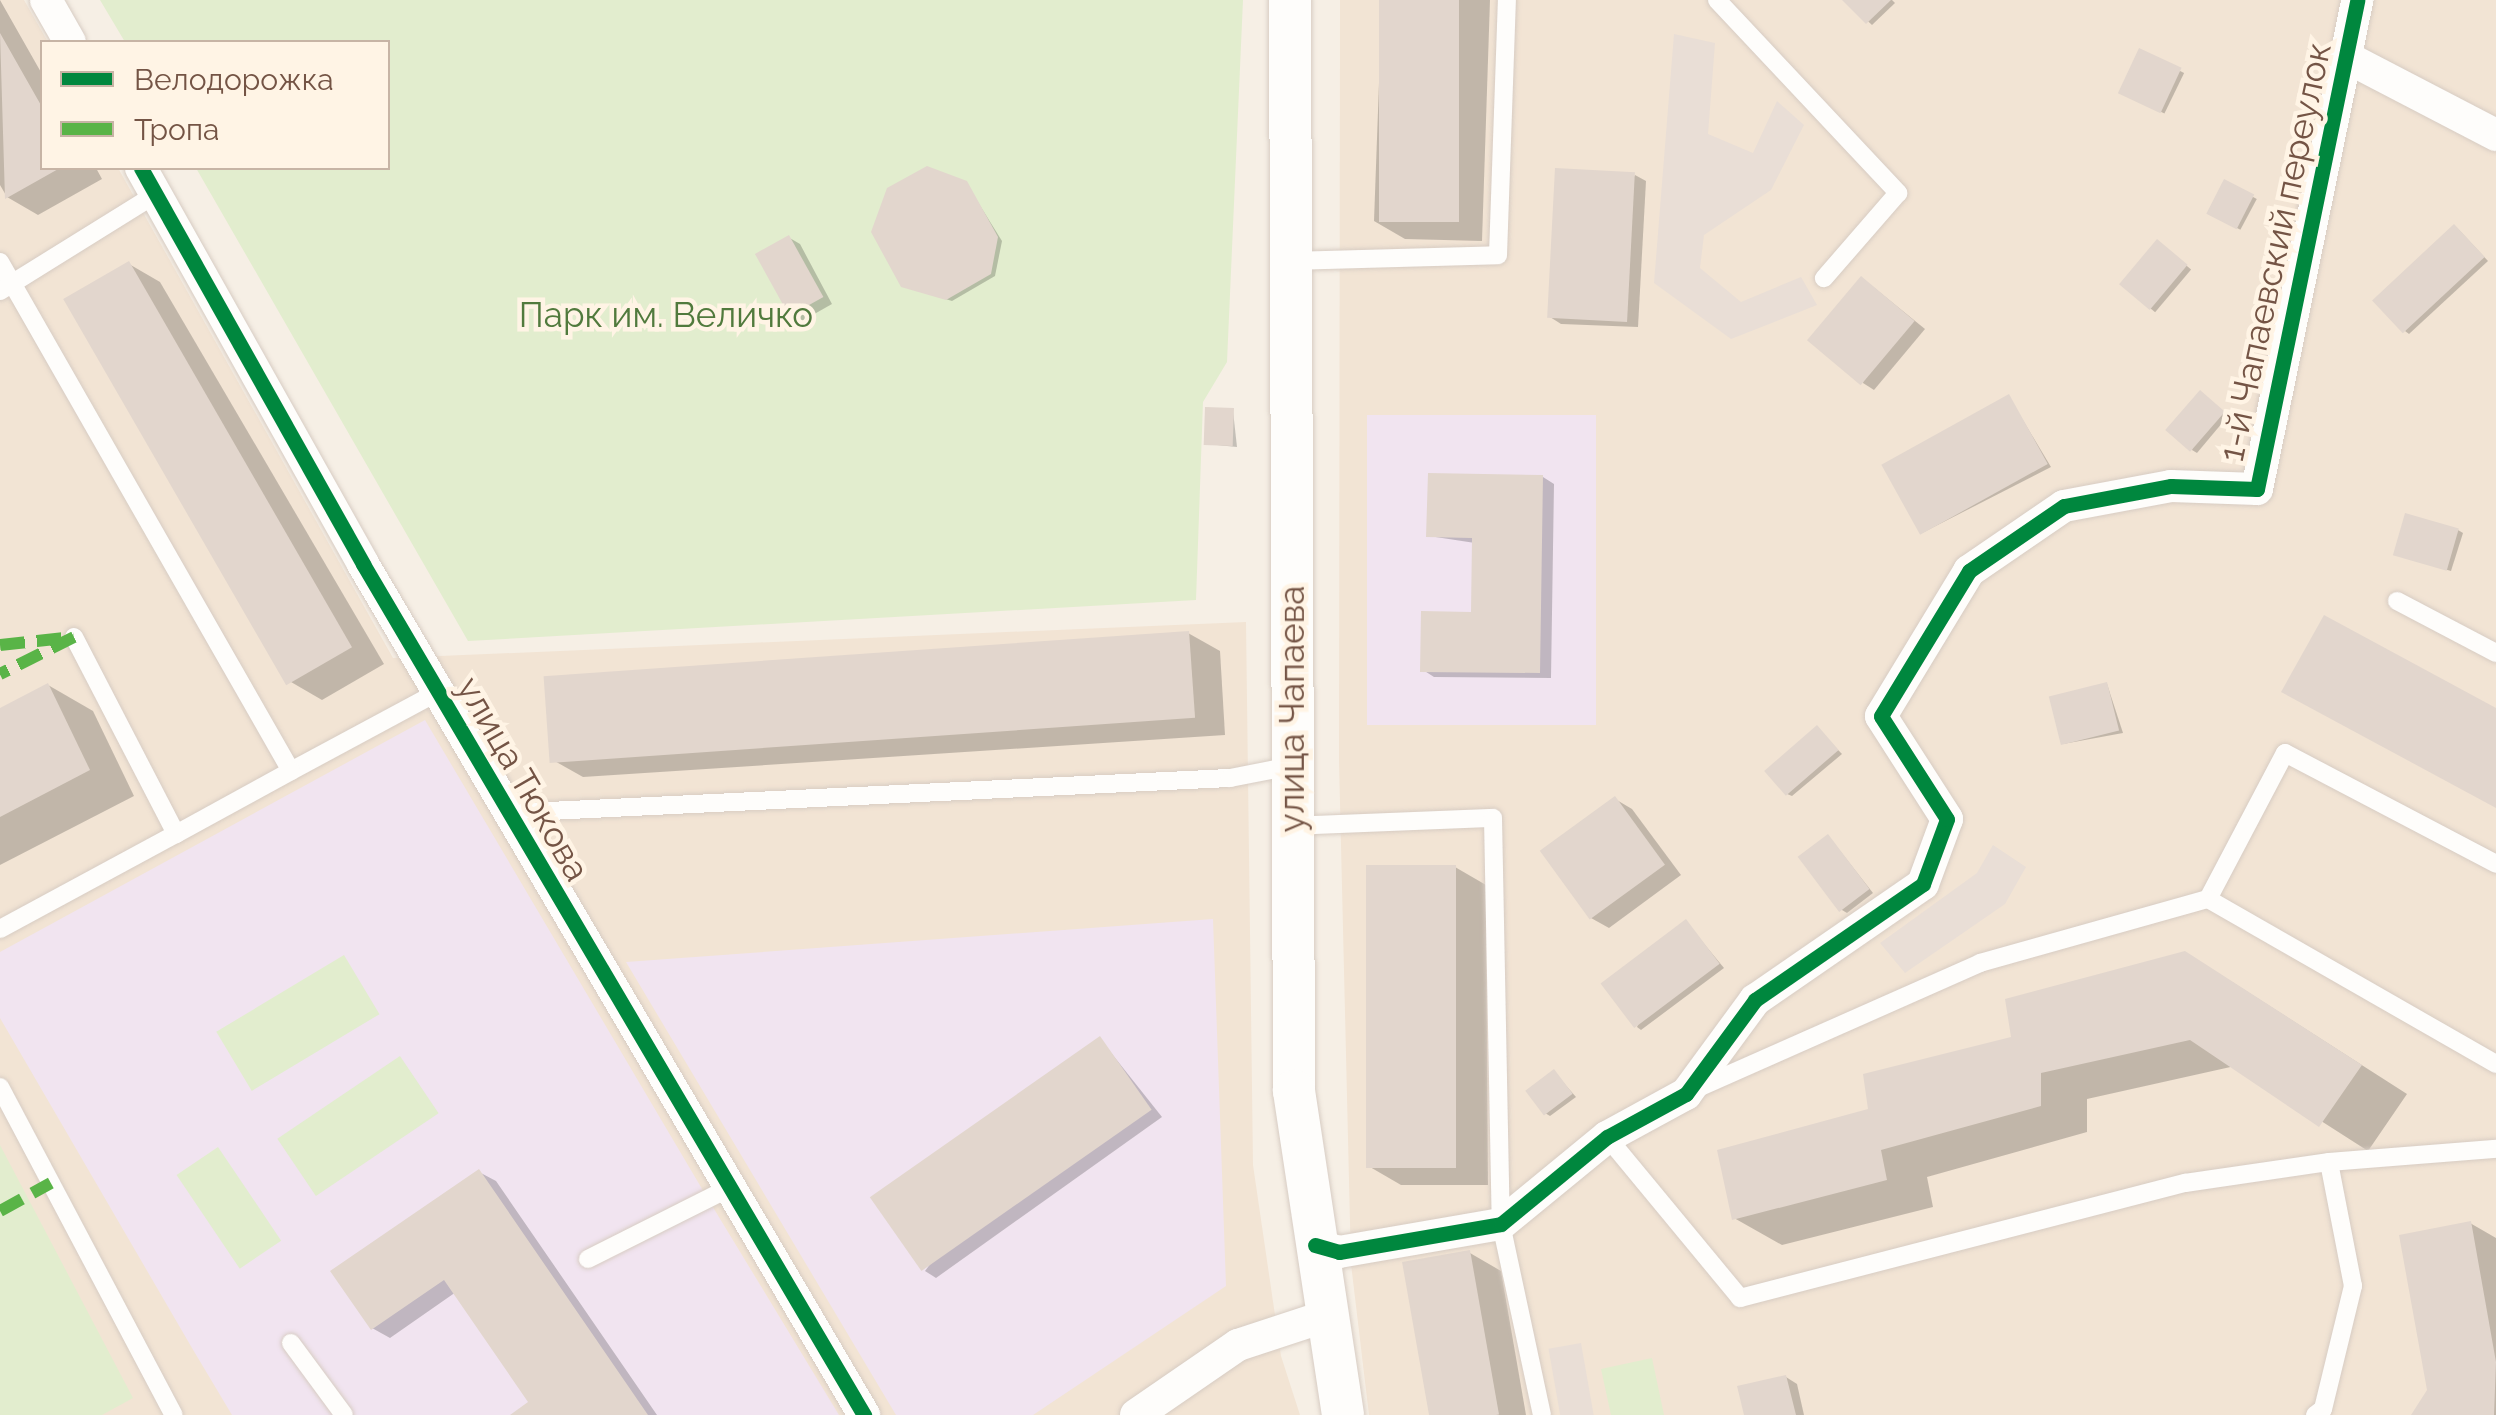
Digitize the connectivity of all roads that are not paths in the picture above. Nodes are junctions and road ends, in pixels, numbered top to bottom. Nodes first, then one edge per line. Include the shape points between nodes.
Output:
1 (46, 0) edge
2 (1290, 0) edge
3 (1507, 0) edge
4 (1717, 0) edge
5 (2357, 0) edge
6 (69, 40) edge
7 (2346, 56) junction
8 (2496, 135) edge
9 (148, 181) edge
10 (1288, 261) junction
11 (0, 262) edge
12 (1824, 278) dead end
13 (6, 288) edge
14 (2397, 601) dead end
15 (74, 637) dead end
16 (2496, 653) edge
17 (438, 692) junction
18 (1292, 766) junction
19 (290, 771) junction
20 (508, 813) junction
21 (1292, 826) junction
22 (176, 834) junction
23 (2496, 864) edge
24 (2208, 900) junction
25 (0, 930) edge
26 (2496, 1064) edge
27 (0, 1087) edge
28 (1686, 1094) junction
29 (1607, 1137) junction
30 (2496, 1149) edge
31 (2330, 1162) junction
32 (727, 1189) junction
33 (1501, 1224) junction
34 (1316, 1244) junction
35 (588, 1259) dead end
36 (1329, 1315) junction
37 (291, 1344) dead end
38 (174, 1415) edge
39 (344, 1415) edge
40 (864, 1415) edge
41 (1136, 1415) edge
42 (1343, 1415) edge
43 (1542, 1415) edge
44 (2315, 1415) edge

1 - 6 street
2 - 10 street, улица Чапаева
3 - 10 lane via 1498,255
4 - 12 lane via 1898,193
5 - 7 street, 1-й Чапаевский переулок
7 - 8 street
7 - 28 street, 1-й Чапаевский переулок via 2258,489 2171,486 2064,506 1969,572 1881,716 1947,820 1923,884 1755,1000
9 - 13 lane
9 - 17 street, улица Тюкова
10 - 18 street, улица Чапаева
11 - 13 lane
13 - 19 lane
14 - 16 lane
15 - 22 lane
17 - 19 lane
17 - 20 street, улица Тюкова
18 - 20 lane via 1230,778
18 - 21 street, улица Чапаева
19 - 22 lane
20 - 32 street, улица Тюкова
21 - 33 lane via 1493,818
21 - 34 street, улица Чапаева via 1294,1091
22 - 25 lane
23 - 24 lane via 2285,754
24 - 26 lane
24 - 28 lane via 1980,963
27 - 38 lane
28 - 29 street, 1-й Чапаевский переулок
29 - 31 lane via 1740,1298 2185,1182
29 - 33 street, 1-й Чапаевский переулок
30 - 31 lane
31 - 44 lane via 2353,1286 2322,1409
32 - 35 lane
32 - 40 street, улица Тюкова
33 - 34 street, 1-й Чапаевский переулок via 1339,1252
33 - 43 lane
34 - 36 street, улица Чапаева
36 - 41 street via 1238,1345
36 - 42 street, улица Чапаева
37 - 39 lane

